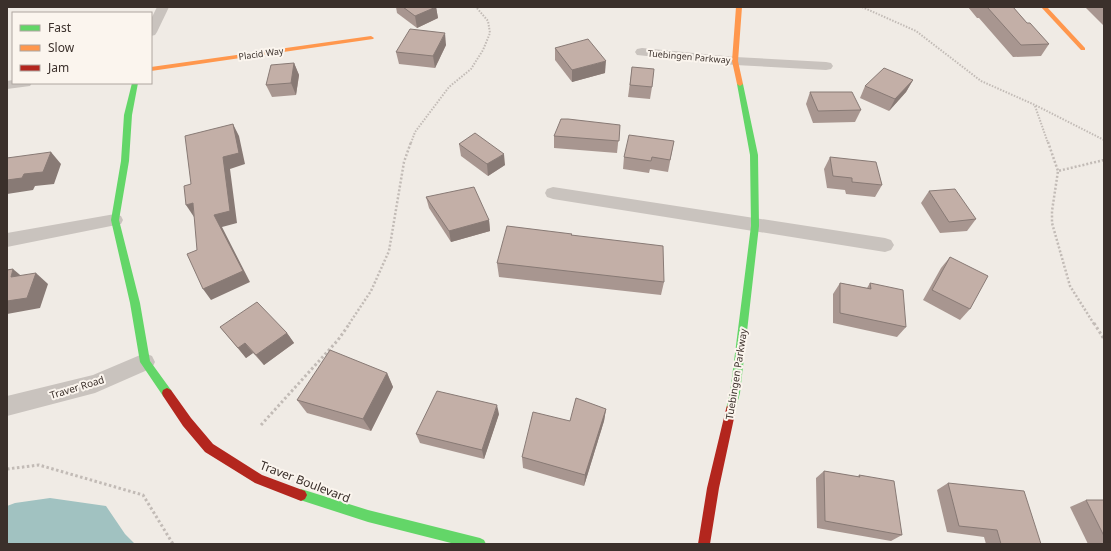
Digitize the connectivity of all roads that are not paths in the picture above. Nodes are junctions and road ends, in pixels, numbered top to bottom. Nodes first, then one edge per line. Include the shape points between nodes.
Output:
1 (163, 7) edge
2 (739, 7) edge
3 (1044, 7) edge
4 (152, 30) edge
5 (370, 38) dead end
6 (1083, 49) dead end
7 (642, 52) dead end
8 (735, 61) junction
9 (826, 66) dead end
10 (152, 69) edge
11 (135, 84) edge
12 (553, 193) dead end
13 (115, 220) junction
14 (754, 226) junction
15 (7, 240) edge
16 (884, 245) dead end
17 (144, 362) junction
18 (7, 406) edge
19 (480, 544) edge
20 (704, 544) edge

1 - 4 street
2 - 8 street, Tuebingen Parkway
3 - 6 street
5 - 10 street, Placid Way
7 - 8 street, Tuebingen Parkway
8 - 9 street, Tuebingen Parkway
8 - 14 street, Tuebingen Parkway via 754,156
11 - 13 street via 128,115 125,161
12 - 14 street
13 - 15 street
13 - 17 street via 135,303
14 - 16 street
14 - 20 street, Tuebingen Parkway via 735,393 713,488
17 - 18 street, Traver Road via 95,384
17 - 19 street, Traver Boulevard via 209,448 259,479 332,506

